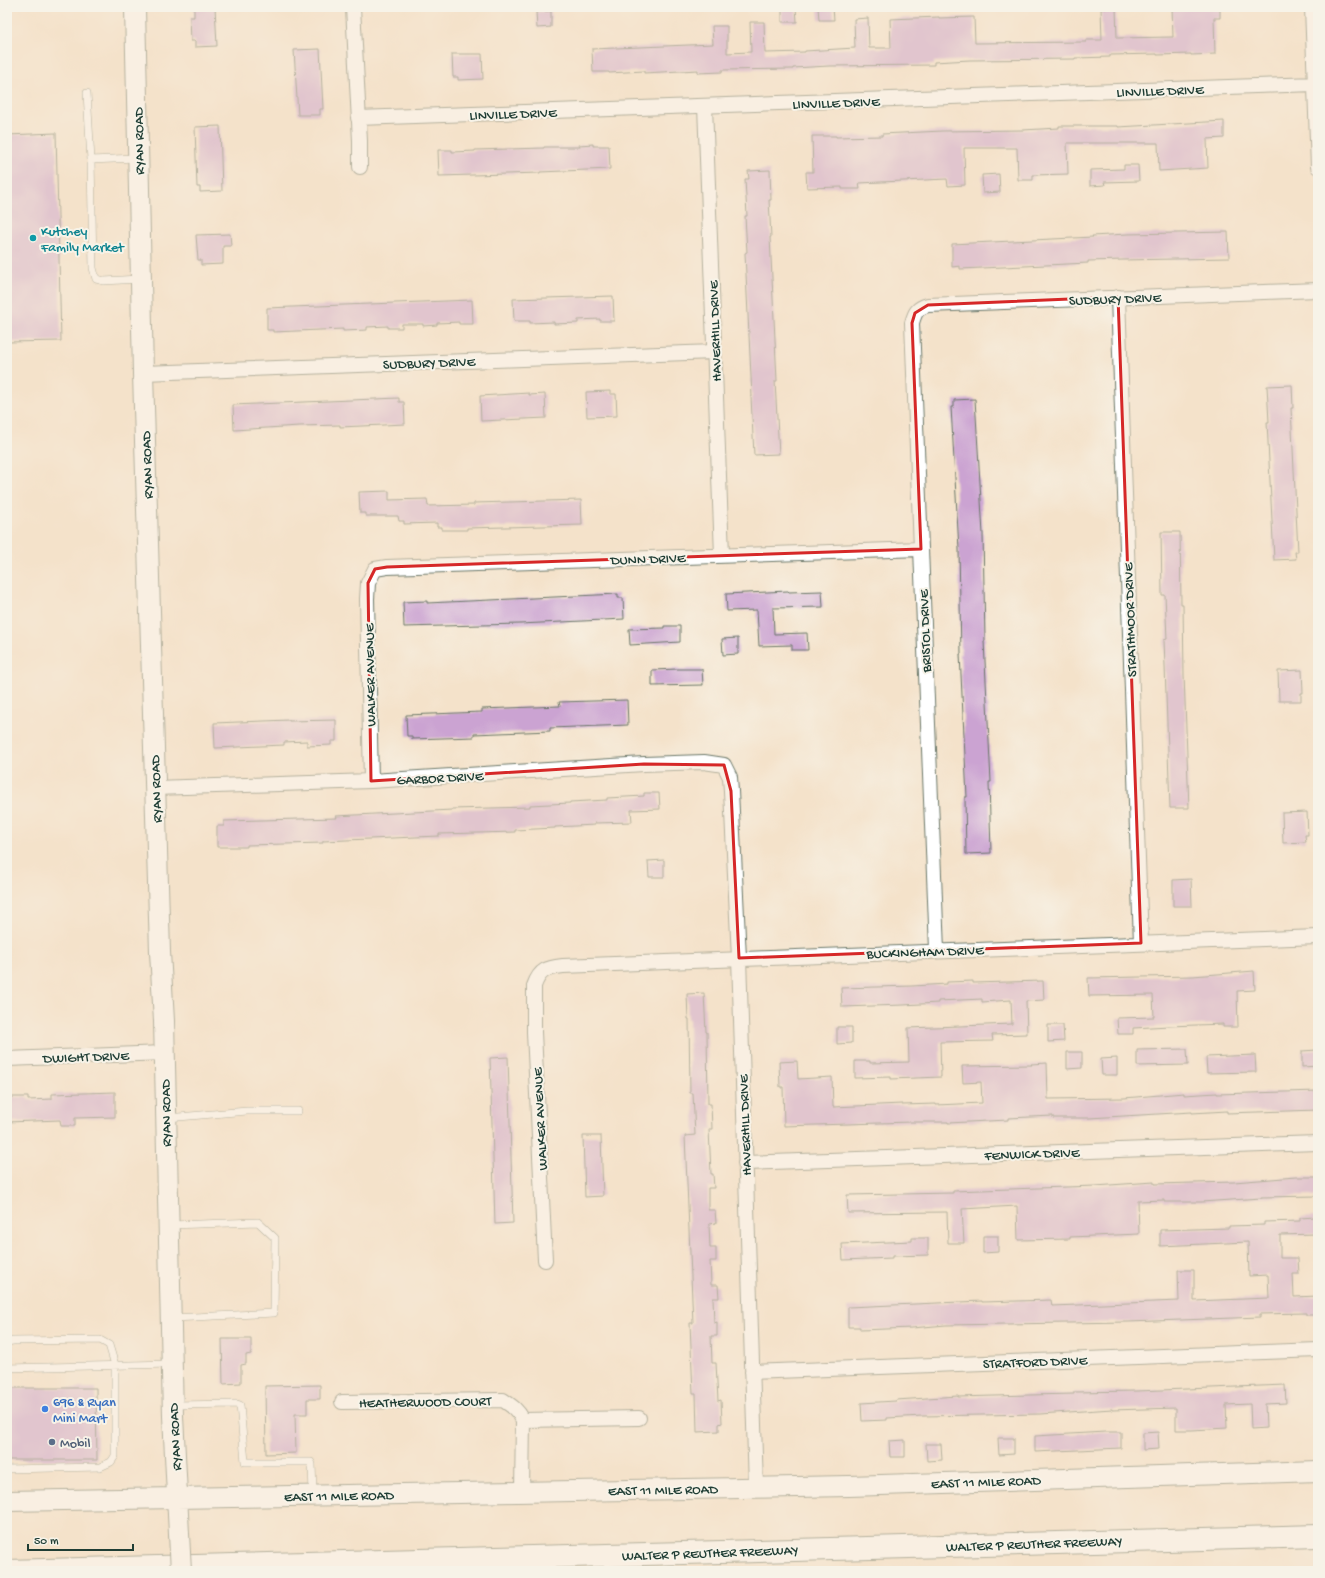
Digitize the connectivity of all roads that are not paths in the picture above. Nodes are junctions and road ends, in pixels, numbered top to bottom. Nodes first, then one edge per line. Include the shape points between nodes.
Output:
1 (135, 7) edge
2 (353, 7) edge
3 (1312, 7) edge
4 (1315, 84) junction
5 (87, 93) dead end
6 (706, 106) junction
7 (358, 118) junction
8 (138, 158) junction
9 (91, 160) junction
10 (360, 167) dead end
11 (1318, 167) edge
12 (141, 279) junction
13 (1318, 290) edge
14 (1118, 297) junction
15 (915, 313) joint
16 (714, 352) junction
17 (143, 373) junction
18 (921, 549) junction
19 (722, 555) junction
20 (375, 570) joint
21 (724, 765) joint
22 (371, 781) junction
23 (155, 788) junction
24 (1318, 937) edge
25 (1141, 943) junction
26 (937, 950) junction
27 (739, 958) junction
28 (536, 979) joint
29 (164, 1053) junction
30 (7, 1059) edge
31 (298, 1111) dead end
32 (165, 1119) junction
33 (1318, 1143) edge
34 (745, 1163) junction
35 (168, 1225) junction
36 (545, 1260) dead end
37 (170, 1318) junction
38 (7, 1342) edge
39 (1318, 1350) edge
40 (115, 1364) junction
41 (171, 1364) junction
42 (7, 1368) edge
43 (752, 1372) junction
44 (342, 1402) dead end
45 (172, 1405) junction
46 (639, 1418) dead end
47 (523, 1420) junction
48 (7, 1470) edge
49 (1318, 1471) edge
50 (756, 1487) junction
51 (522, 1492) junction
52 (313, 1496) junction
53 (178, 1498) junction
54 (7, 1501) edge
55 (1318, 1536) edge
56 (7, 1571) edge
57 (181, 1571) edge

1 - 8 main road, RYAN ROAD
2 - 7 street
3 - 4 street
4 - 6 street, LINVILLE DRIVE
4 - 11 street
5 - 9 lane
6 - 7 street, LINVILLE DRIVE
6 - 16 street, HAVERHILL DRIVE
7 - 10 street
8 - 9 lane
8 - 12 main road, RYAN ROAD
9 - 12 lane via 96,279
12 - 17 main road, RYAN ROAD
13 - 14 street, SUDBURY DRIVE
14 - 15 street, SUDBURY DRIVE via 928,305 920,307
14 - 25 street, STRATHMOOR DRIVE
15 - 18 street, BRISTOL DRIVE via 912,323
16 - 17 street, SUDBURY DRIVE
16 - 19 street, HAVERHILL DRIVE
17 - 23 main road, RYAN ROAD
18 - 19 street, DUNN DRIVE
18 - 26 street, BRISTOL DRIVE
19 - 20 street, DUNN DRIVE via 387,567
20 - 22 street, WALKER AVENUE via 368,583 367,599
21 - 22 street, GARBOR DRIVE via 704,762 644,764
21 - 27 street, HAVERHILL DRIVE via 730,777
22 - 23 street, GARBOR DRIVE
23 - 29 main road, RYAN ROAD
24 - 25 street, BUCKINGHAM DRIVE
25 - 26 street, BUCKINGHAM DRIVE
26 - 27 street, BUCKINGHAM DRIVE
27 - 28 street, BUCKINGHAM DRIVE via 563,966 546,969
27 - 34 street, HAVERHILL DRIVE
28 - 36 street, WALKER AVENUE via 534,1032
29 - 30 street, DWIGHT DRIVE
29 - 32 main road, RYAN ROAD
31 - 32 lane via 247,1111
32 - 35 main road, RYAN ROAD
33 - 34 street, FENWICK DRIVE
34 - 43 street, HAVERHILL DRIVE
35 - 37 main road, RYAN ROAD
35 - 37 lane via 258,1222 275,1238 274,1313
37 - 41 main road, RYAN ROAD
38 - 40 lane via 100,1340 109,1345
39 - 43 street, STRATFORD DRIVE
40 - 41 lane
40 - 42 lane
40 - 48 lane via 115,1456 111,1462 100,1467
41 - 45 main road, RYAN ROAD
43 - 50 street, HAVERHILL DRIVE
44 - 47 street, HEATHERWOOD COURT via 503,1400 520,1413
45 - 52 lane via 240,1405 245,1462 311,1462
45 - 53 main road, RYAN ROAD
46 - 47 street
47 - 51 street
49 - 50 main road, EAST 11 MILE ROAD
50 - 51 main road, EAST 11 MILE ROAD
51 - 52 main road, EAST 11 MILE ROAD
52 - 53 main road, EAST 11 MILE ROAD
53 - 54 main road, EAST 11 MILE ROAD
53 - 57 main road, RYAN ROAD, bridge
55 - 56 highway, WALTER P REUTHER FREEWAY

